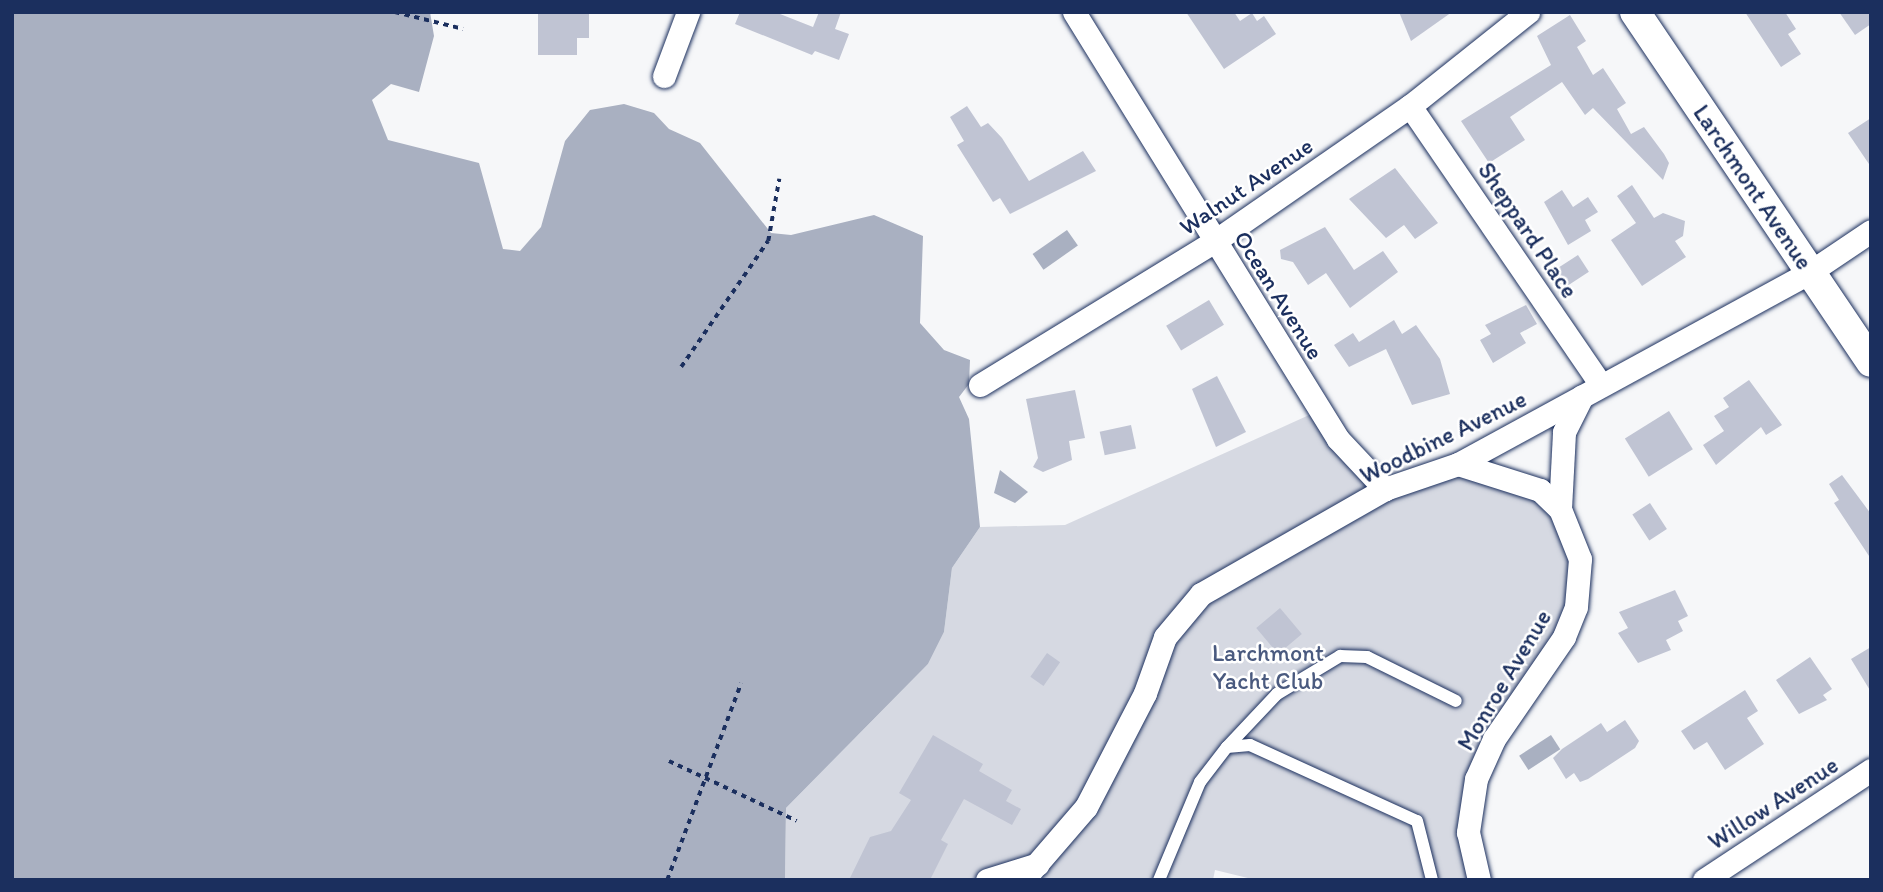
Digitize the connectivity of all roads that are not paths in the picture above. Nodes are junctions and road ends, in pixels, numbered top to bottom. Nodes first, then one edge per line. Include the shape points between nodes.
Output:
1 (688, 12) edge
2 (1074, 12) edge
3 (1528, 12) edge
4 (1635, 12) edge
5 (664, 76) dead end
6 (1410, 106) junction
7 (1871, 231) edge
8 (1214, 241) junction
9 (1810, 272) junction
10 (1871, 362) edge
11 (980, 385) dead end
12 (1591, 390) junction
13 (1458, 464) junction
14 (1385, 489) junction
15 (1560, 509) junction
16 (1456, 701) dead end
17 (1227, 747) junction
18 (1871, 770) edge
19 (1041, 863) junction
20 (987, 880) edge
21 (1023, 880) edge
22 (1159, 880) edge
23 (1432, 880) edge
24 (1479, 880) edge
25 (1704, 880) edge

1 - 5 street
2 - 8 street, Ocean Avenue
3 - 6 street, Walnut Avenue
4 - 9 street, Larchmont Avenue
6 - 8 street, Walnut Avenue
6 - 12 street, Sheppard Place
7 - 9 street, Woodbine Avenue
8 - 11 street, Walnut Avenue
8 - 14 street, Ocean Avenue via 1338,439
9 - 10 street, Larchmont Avenue
9 - 12 street, Woodbine Avenue
12 - 13 street, Woodbine Avenue
12 - 15 street, Monroe Avenue via 1564,432
13 - 14 street, Woodbine Avenue
13 - 15 street via 1519,480
14 - 19 street, Woodbine Avenue via 1201,594 1165,637 1102,779
15 - 24 street, Monroe Avenue via 1580,559 1576,607 1564,637 1494,739 1476,779 1468,832
16 - 17 lane via 1367,657 1340,656 1278,694
17 - 22 lane via 1200,782
17 - 23 lane via 1250,745 1417,821
18 - 25 street, Willow Avenue
19 - 20 street
19 - 21 street, Woodbine Avenue

